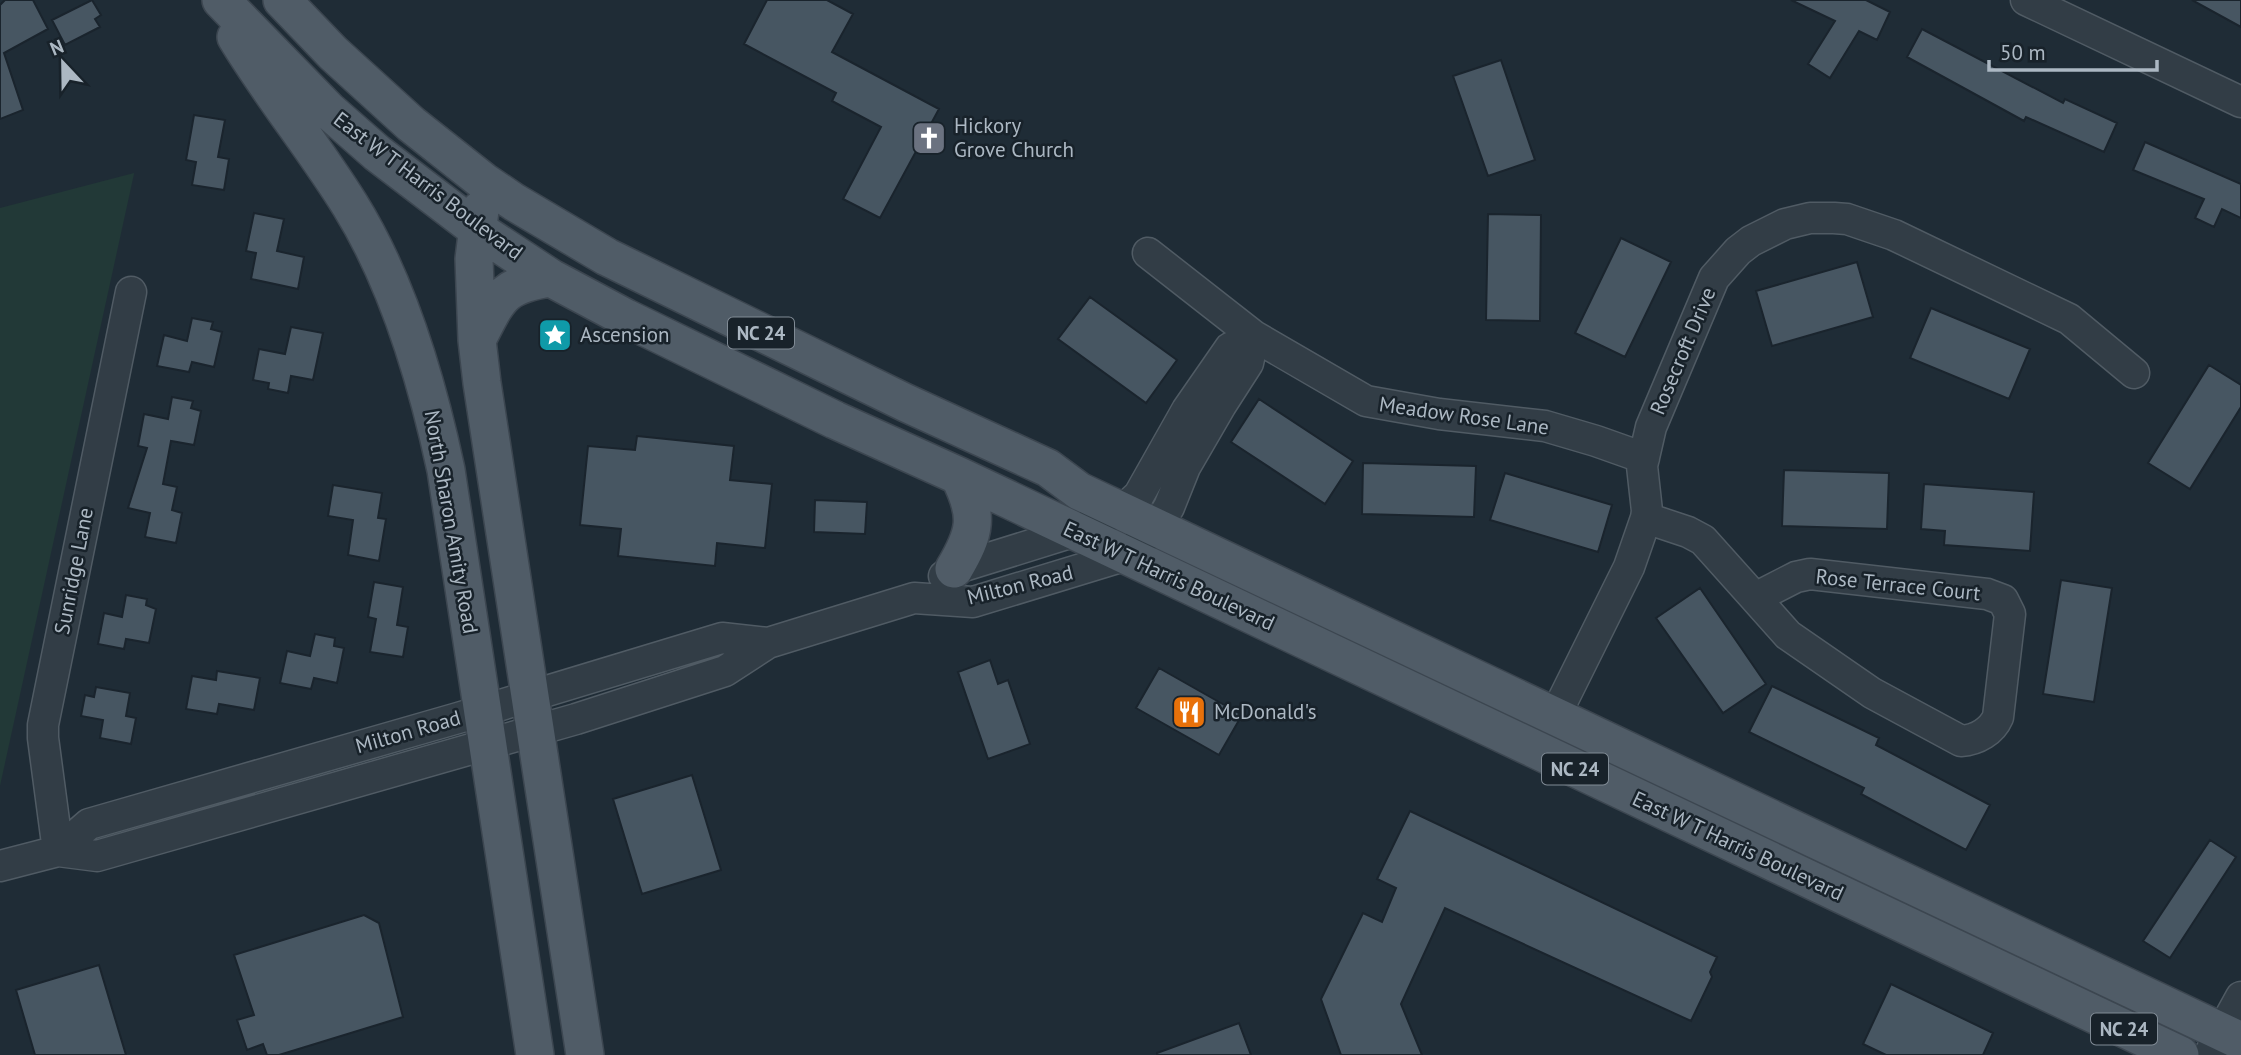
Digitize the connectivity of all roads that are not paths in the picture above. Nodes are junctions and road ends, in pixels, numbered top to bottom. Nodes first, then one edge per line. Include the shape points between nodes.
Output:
1 (213, 0) edge
2 (221, 0) edge
3 (282, 0) edge
4 (2026, 0) edge
5 (2241, 102) edge
6 (483, 181) junction
7 (478, 230) junction
8 (1148, 253) dead end
9 (551, 278) junction
10 (131, 292) dead end
11 (1254, 336) junction
12 (477, 340) junction
13 (2134, 373) dead end
14 (1644, 458) junction
15 (959, 477) junction
16 (1123, 510) junction
17 (1646, 518) junction
18 (1157, 527) junction
19 (1073, 532) junction
20 (1124, 556) junction
21 (954, 569) junction
22 (914, 598) junction
23 (1755, 598) junction
24 (533, 713) junction
25 (1555, 716) junction
26 (484, 728) junction
27 (58, 851) junction
28 (0, 866) edge
29 (2241, 997) edge
30 (2224, 1042) edge
31 (535, 1055) edge
32 (584, 1055) edge
33 (2180, 1055) edge

1 - 26 main road, North Sharon Amity Road via 259,76 351,207 404,318 446,470
2 - 7 main road, East W T Harris Boulevard / NC 24 via 328,110
3 - 6 main road, East W T Harris Boulevard / NC 24 via 401,115
4 - 5 street
6 - 7 main road
6 - 16 main road, East W T Harris Boulevard / NC 24 via 607,257 1048,468 1079,491
7 - 9 main road, East W T Harris Boulevard / NC 24
7 - 12 main road via 474,259
8 - 11 street, Meadow Rose Lane
9 - 12 main road via 513,287 489,315
9 - 15 main road, East W T Harris Boulevard / NC 24
10 - 27 street, Sunridge Lane via 43,725
11 - 14 street, Meadow Rose Lane via 1366,401 1545,426
11 - 16 street via 1230,348 1187,410 1139,495
11 - 18 street via 1248,363 1185,467
12 - 24 main road
13 - 14 street, Rosecroft Drive via 2069,319 1894,235 1847,219 1810,218 1751,241 1714,278 1651,427
14 - 17 street, Rosecroft Drive
15 - 19 main road, East W T Harris Boulevard / NC 24
15 - 21 main road via 973,522 971,538
16 - 18 main road, East W T Harris Boulevard / NC 24
16 - 19 street, Milton Road
17 - 23 street, Rose Terrace Court via 1703,540
17 - 25 street, Rosecroft Drive via 1629,567
18 - 20 street
18 - 25 main road, East W T Harris Boulevard / NC 24
19 - 20 main road, East W T Harris Boulevard / NC 24
19 - 21 street, Milton Road
20 - 22 street, Milton Road via 972,602
20 - 33 main road, East W T Harris Boulevard / NC 24
21 - 22 street, Milton Road
22 - 24 street, Milton Road via 768,643 722,638
23 - 23 street, Rose Terrace Court via 1788,635 1819,657 1872,693 1961,741 1980,736 1995,725 2010,614 2003,600 1987,594 1810,574
24 - 26 street, Milton Road
24 - 32 main road
25 - 30 main road, East W T Harris Boulevard / NC 24
26 - 27 street, Milton Road via 97,856
26 - 31 main road, North Sharon Amity Road
27 - 28 street, Milton Road
29 - 30 street

